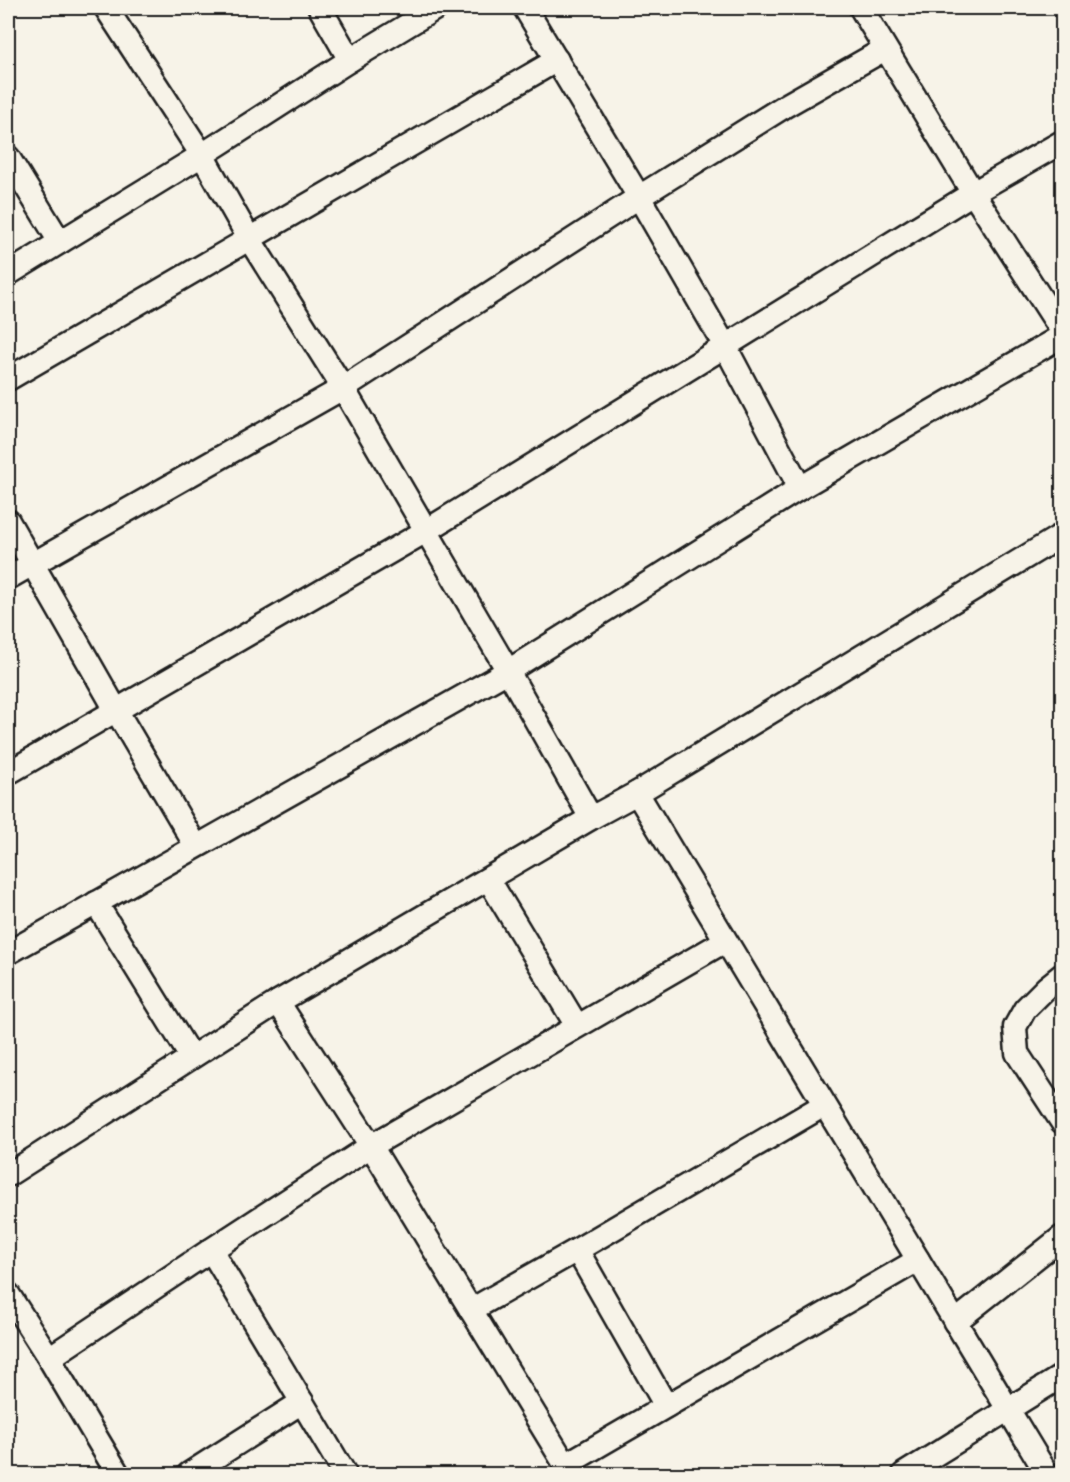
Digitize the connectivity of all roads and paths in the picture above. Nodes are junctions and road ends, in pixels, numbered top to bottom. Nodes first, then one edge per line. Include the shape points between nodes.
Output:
1 (106, 8) edge
2 (320, 8) edge
3 (436, 8) edge
4 (525, 8) edge
5 (861, 8) edge
6 (885, 49) junction
7 (350, 60) junction
8 (556, 60) junction
9 (1062, 142) edge
10 (202, 155) junction
11 (8, 157) edge
12 (973, 193) junction
13 (639, 197) junction
14 (250, 240) junction
15 (60, 242) junction
16 (8, 274) edge
17 (1062, 331) edge
18 (1062, 336) edge
19 (725, 346) junction
20 (8, 379) edge
21 (342, 388) junction
22 (800, 488) junction
23 (8, 521) edge
24 (426, 531) junction
25 (1062, 535) edge
26 (32, 564) junction
27 (8, 578) edge
28 (508, 671) junction
29 (116, 710) junction
30 (8, 773) edge
31 (637, 794) junction
32 (591, 818) junction
33 (196, 846) junction
34 (489, 879) junction
35 (96, 903) junction
36 (725, 940) junction
37 (8, 952) edge
38 (1062, 975) edge
39 (278, 1002) junction
40 (577, 1026) junction
41 (191, 1057) junction
42 (824, 1105) junction
43 (1062, 1122) edge
44 (371, 1146) junction
45 (8, 1175) edge
46 (1062, 1237) edge
47 (211, 1250) junction
48 (577, 1250) junction
49 (918, 1260) junction
50 (8, 1294) edge
51 (471, 1310) junction
52 (955, 1322) junction
53 (49, 1358) junction
54 (1062, 1376) edge
55 (302, 1402) junction
56 (666, 1406) junction
57 (1008, 1410) junction
58 (568, 1470) edge
59 (118, 1474) edge
60 (189, 1474) edge
61 (345, 1474) edge
62 (904, 1474) edge
63 (1047, 1474) edge

1 - 10 street
2 - 7 street
3 - 7 street
4 - 8 street
5 - 6 street
6 - 12 street
6 - 13 street
7 - 10 street
8 - 13 street
8 - 14 street
9 - 12 street
10 - 14 street
10 - 15 street
11 - 15 street
12 - 17 street
12 - 19 street
13 - 19 street
13 - 21 street
14 - 20 street
14 - 21 street
15 - 16 street
18 - 22 street
19 - 22 street
19 - 24 street
21 - 24 street
21 - 26 street
22 - 28 street
23 - 26 street
24 - 28 street
24 - 29 street
25 - 31 street
26 - 27 street
26 - 29 street
28 - 32 street
28 - 33 street
29 - 30 street
29 - 33 street
31 - 32 street
31 - 36 street
32 - 34 street
33 - 35 street
34 - 39 street
34 - 40 street
35 - 37 street
35 - 41 street
36 - 40 street
36 - 42 street
38 - 43 street via 1025,1009 1015,1028 1017,1053
39 - 41 street
39 - 44 street
40 - 44 street
41 - 45 street
42 - 48 street
42 - 49 street
44 - 47 street
44 - 51 street
46 - 52 street
47 - 53 street
47 - 55 street
48 - 51 street
48 - 56 street
49 - 52 street
49 - 56 street
50 - 53 street
51 - 58 street
52 - 57 street
53 - 59 street
54 - 57 street
55 - 60 street
55 - 61 street
56 - 58 street
57 - 62 street
57 - 63 street

